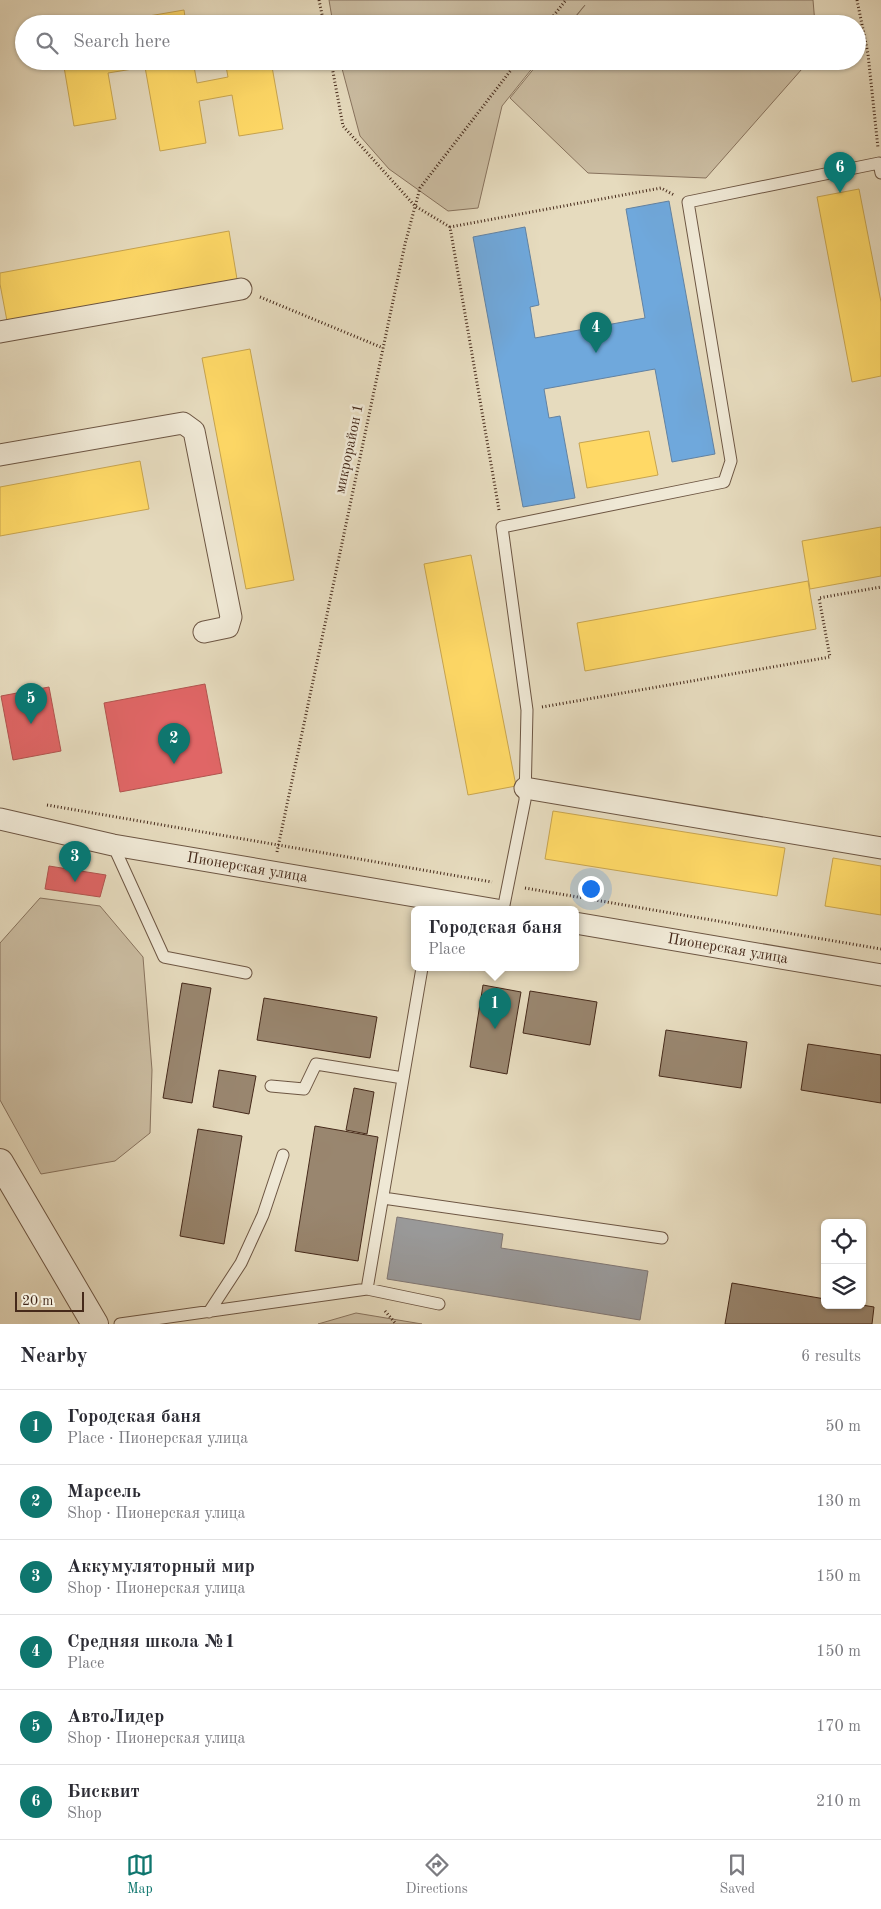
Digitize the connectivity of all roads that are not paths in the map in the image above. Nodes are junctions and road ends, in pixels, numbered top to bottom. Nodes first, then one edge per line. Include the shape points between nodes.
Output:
1 (880, 168) edge
2 (241, 289) road end
3 (0, 332) edge
4 (0, 455) edge
5 (204, 632) dead end
6 (525, 788) junction
7 (0, 819) edge
8 (113, 845) junction
9 (881, 848) edge
10 (433, 905) edge
11 (446, 906) edge
12 (505, 906) edge
13 (579, 924) edge
14 (421, 971) edge
15 (246, 973) dead end
16 (881, 975) edge
17 (403, 1078) junction
18 (271, 1086) dead end
19 (283, 1155) dead end
20 (0, 1162) edge
21 (383, 1198) junction
22 (662, 1238) dead end
23 (367, 1289) junction
24 (439, 1304) dead end
25 (209, 1312) junction
26 (95, 1324) edge
27 (120, 1324) edge

1 - 6 lane via 688,202 731,461 724,482 502,527 527,710
2 - 3 street
4 - 5 street via 183,423 194,431 231,617 228,627
6 - 9 street
6 - 12 lane
7 - 8 street, Пионерская улица
8 - 10 street, Пионерская улица via 273,872
8 - 15 lane via 164,957
10 - 11 street, Пионерская улица
13 - 16 street, Пионерская улица
14 - 17 lane
17 - 18 lane via 316,1064 304,1090
17 - 21 lane
19 - 25 lane via 241,1263
20 - 26 street
21 - 22 lane
21 - 23 lane
23 - 24 lane
23 - 25 lane
25 - 27 lane

